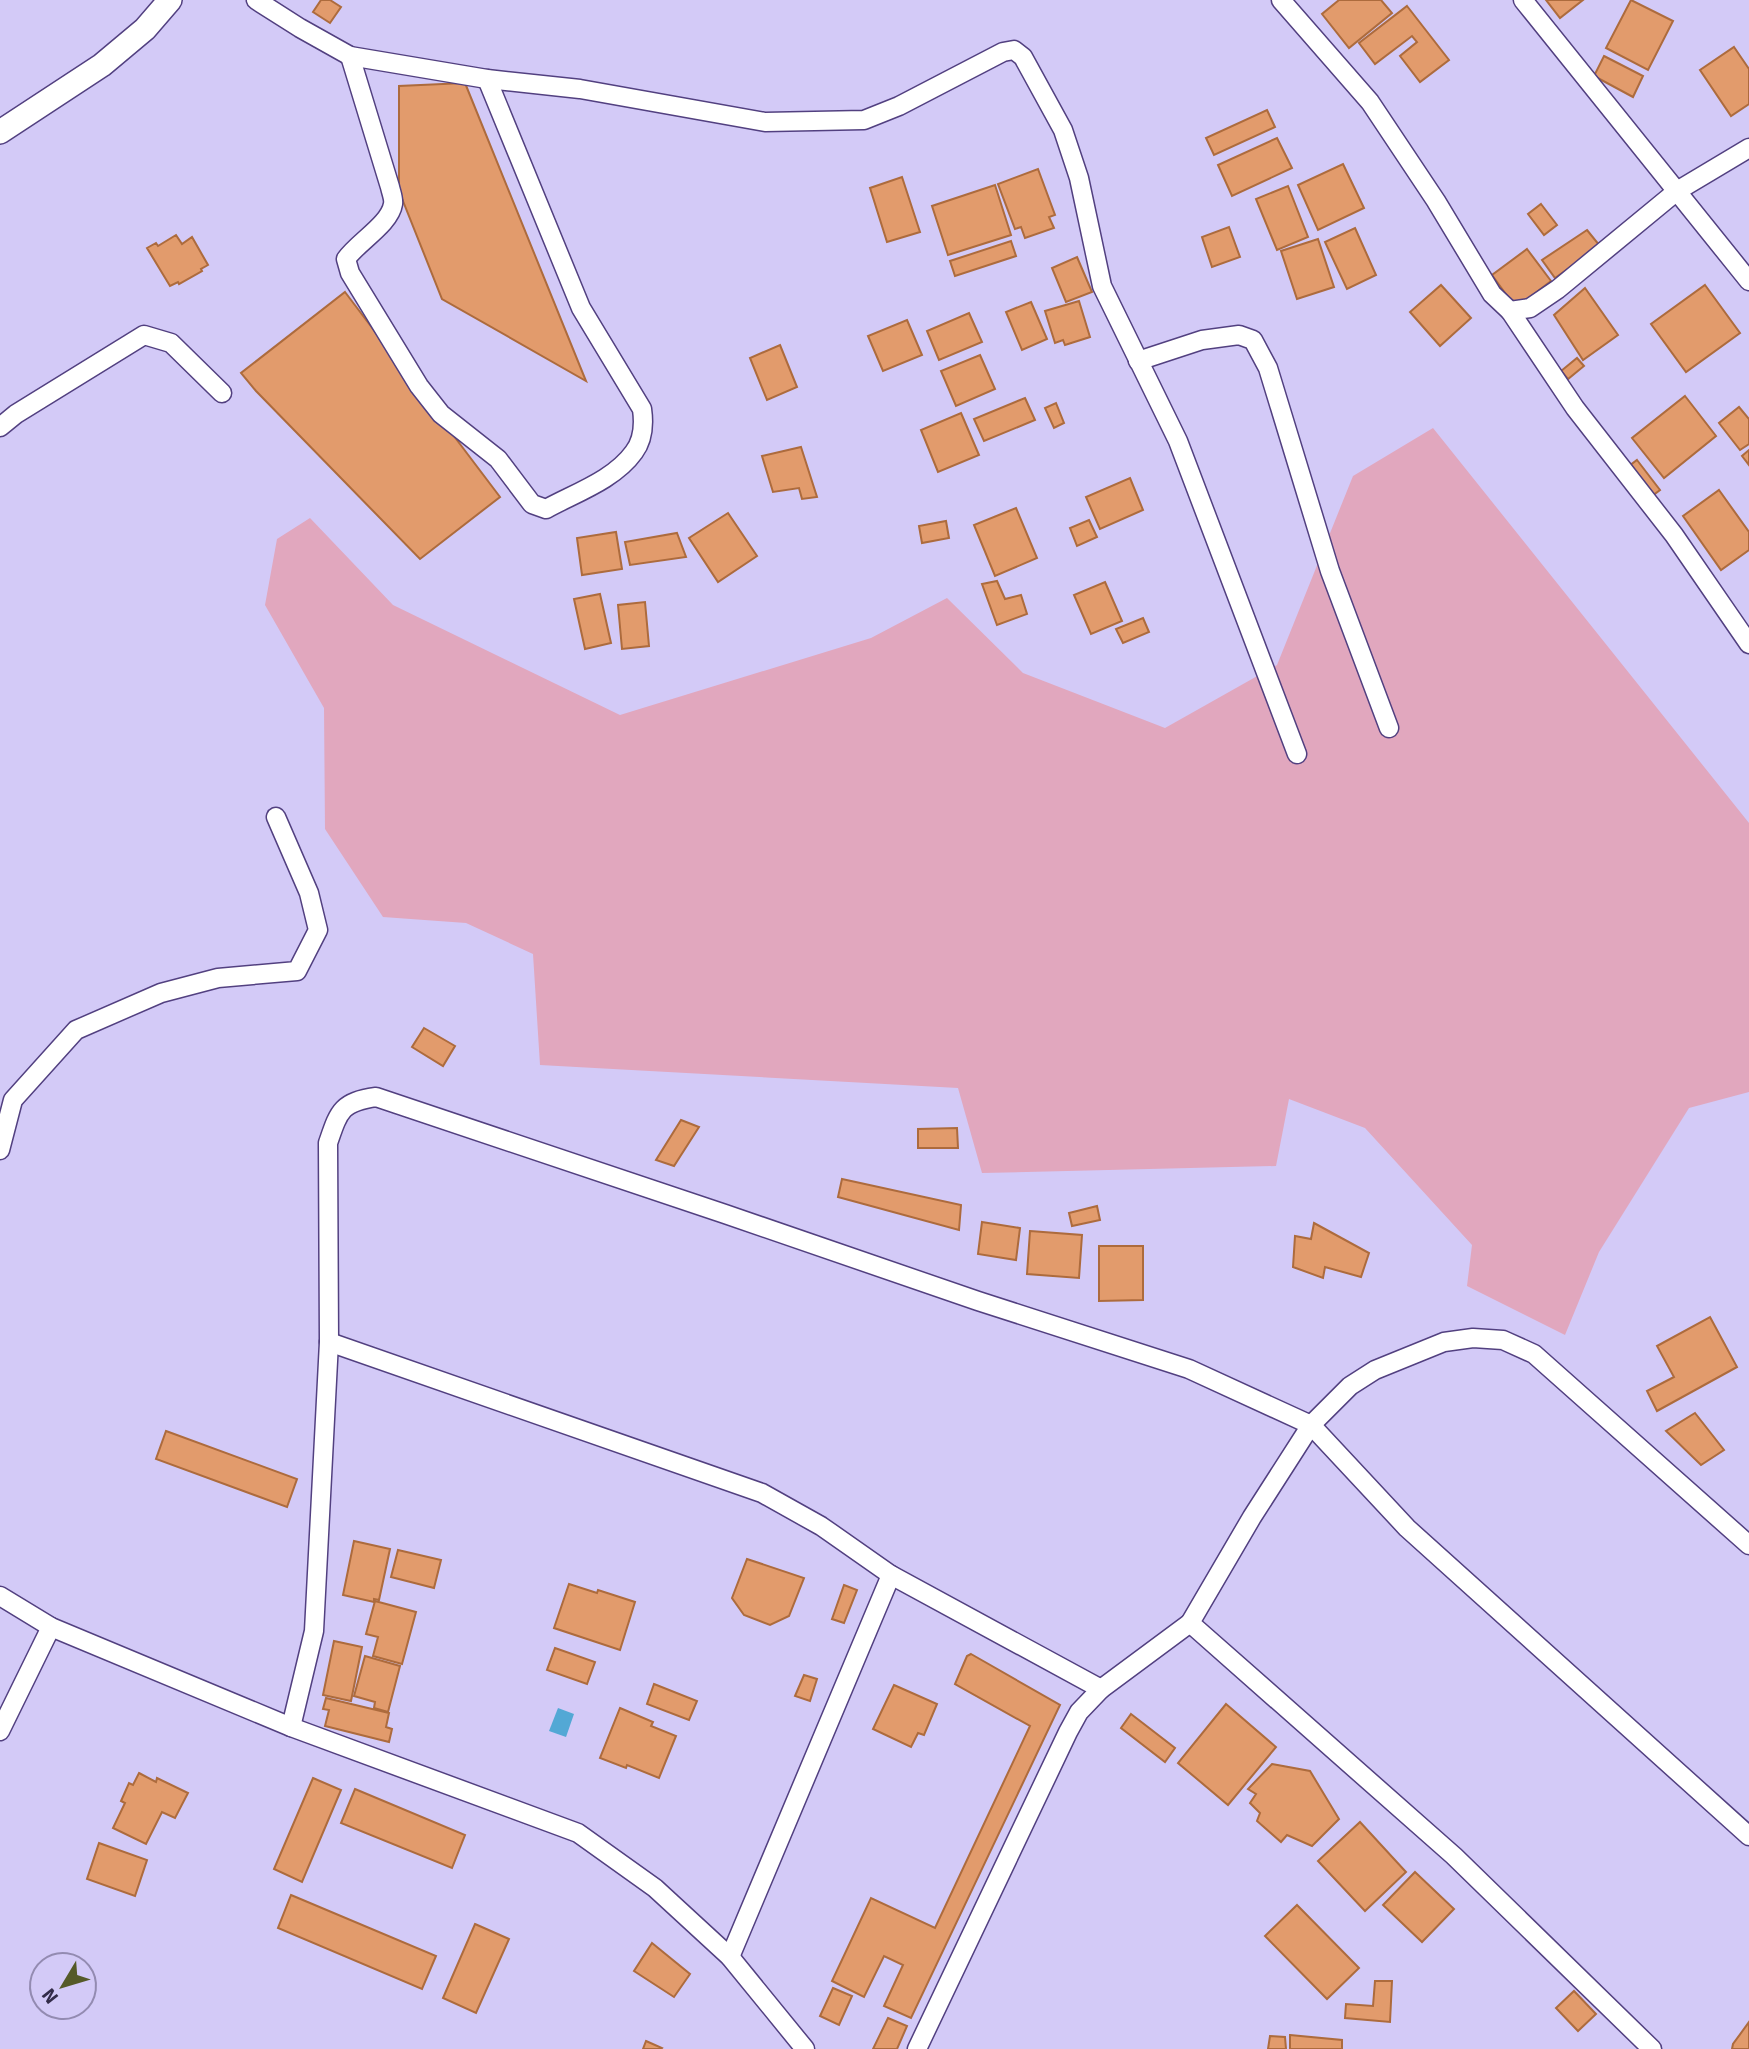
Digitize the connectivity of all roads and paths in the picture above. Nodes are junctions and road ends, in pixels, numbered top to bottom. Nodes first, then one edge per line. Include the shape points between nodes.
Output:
1 (170, 0) edge
2 (256, 0) edge
3 (1281, 0) edge
4 (1523, 0) edge
5 (350, 56) junction
6 (487, 79) junction
7 (0, 132) edge
8 (1749, 148) edge
9 (1677, 191) junction
10 (1749, 281) edge
11 (1510, 311) junction
12 (1138, 361) junction
13 (222, 393) dead end
14 (0, 427) edge
15 (1749, 643) edge
16 (1389, 728) dead end
17 (1297, 754) dead end
18 (276, 817) dead end
19 (0, 1150) edge
20 (329, 1342) junction
21 (1311, 1425) junction
22 (1749, 1545) edge
23 (891, 1575) junction
24 (0, 1596) edge
25 (1190, 1623) junction
26 (51, 1627) junction
27 (1101, 1689) junction
28 (291, 1727) junction
29 (0, 1731) edge
30 (1749, 1836) edge
31 (730, 1957) junction
32 (805, 2049) edge
33 (916, 2049) edge
34 (1652, 2049) edge

1 - 7 street via 145,29 102,65
2 - 5 street
3 - 11 street via 1370,102 1492,294
4 - 9 street
5 - 6 street
5 - 6 street via 393,204 385,220 346,259 350,273 441,414 498,459 532,504 546,509 613,473 635,451 644,425 642,409 581,308
6 - 12 street via 580,89 765,122 864,120 1014,50 1023,57 1063,130 1079,178 1102,286
8 - 9 street
9 - 10 street
9 - 11 street via 1558,289 1530,308
11 - 15 street via 1575,408
12 - 16 street via 1202,340 1239,335 1253,340 1268,368 1330,571
12 - 17 street via 1178,440
13 - 14 street via 171,343 144,335
18 - 19 street via 309,893 318,930 297,971 218,978 161,993 76,1030 13,1100
20 - 21 street via 328,1143 338,1116 354,1100 376,1097 1189,1368
20 - 23 street via 762,1493 821,1526
20 - 28 street via 314,1632
21 - 22 street via 1350,1386 1375,1370 1444,1342 1503,1340 1534,1354
21 - 25 street
21 - 30 street via 1407,1528
23 - 27 street
23 - 31 street
24 - 26 street
25 - 27 street
25 - 34 street via 1454,1856
26 - 28 street
26 - 29 street
27 - 33 street via 1068,1732
28 - 31 street via 578,1833 654,1888
31 - 32 street

